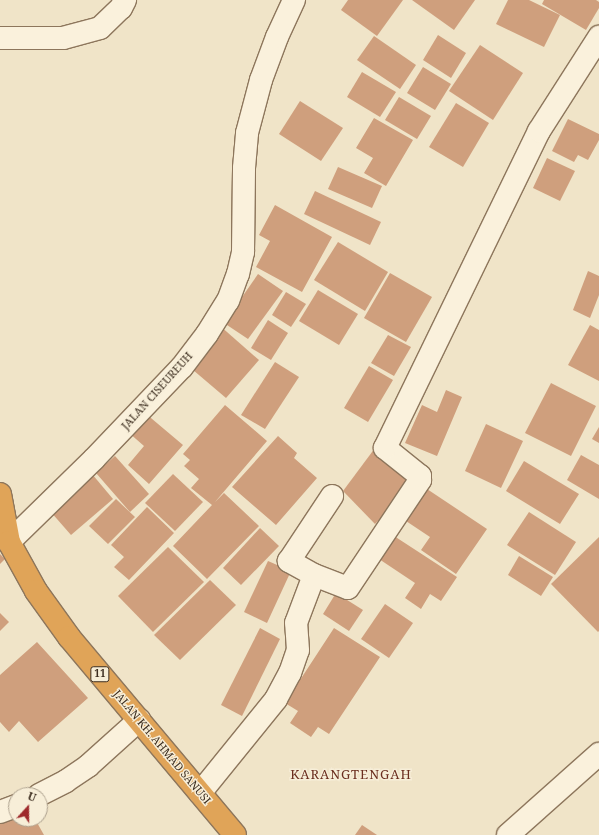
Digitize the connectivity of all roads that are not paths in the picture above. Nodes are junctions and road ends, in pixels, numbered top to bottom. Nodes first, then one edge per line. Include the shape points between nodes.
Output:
1 (125, 0) edge
2 (294, 0) edge
3 (599, 37) edge
4 (0, 38) edge
5 (0, 494) edge
6 (332, 496) dead end
7 (9, 542) junction
8 (314, 575) junction
9 (139, 720) junction
10 (599, 754) edge
11 (48, 790) edge
12 (200, 793) junction
13 (235, 835) edge
14 (508, 835) edge

1 - 4 street via 122,8 100,28 63,38
2 - 7 street, JALAN CISEUREUH via 261,80 247,133 243,252 228,301 182,368
3 - 8 street via 539,131 386,448 420,476 420,480 349,587 344,588
5 - 7 highway, JALAN KH. AHMAD SANUSI / 11
6 - 8 street via 289,561
7 - 9 highway, JALAN KH. AHMAD SANUSI / 11 via 36,591 69,636
8 - 12 street via 296,623 298,650 290,673 276,699
9 - 11 street via 88,766
9 - 12 highway, JALAN KH. AHMAD SANUSI / 11
10 - 14 street
12 - 13 highway, JALAN KH. AHMAD SANUSI / 11

